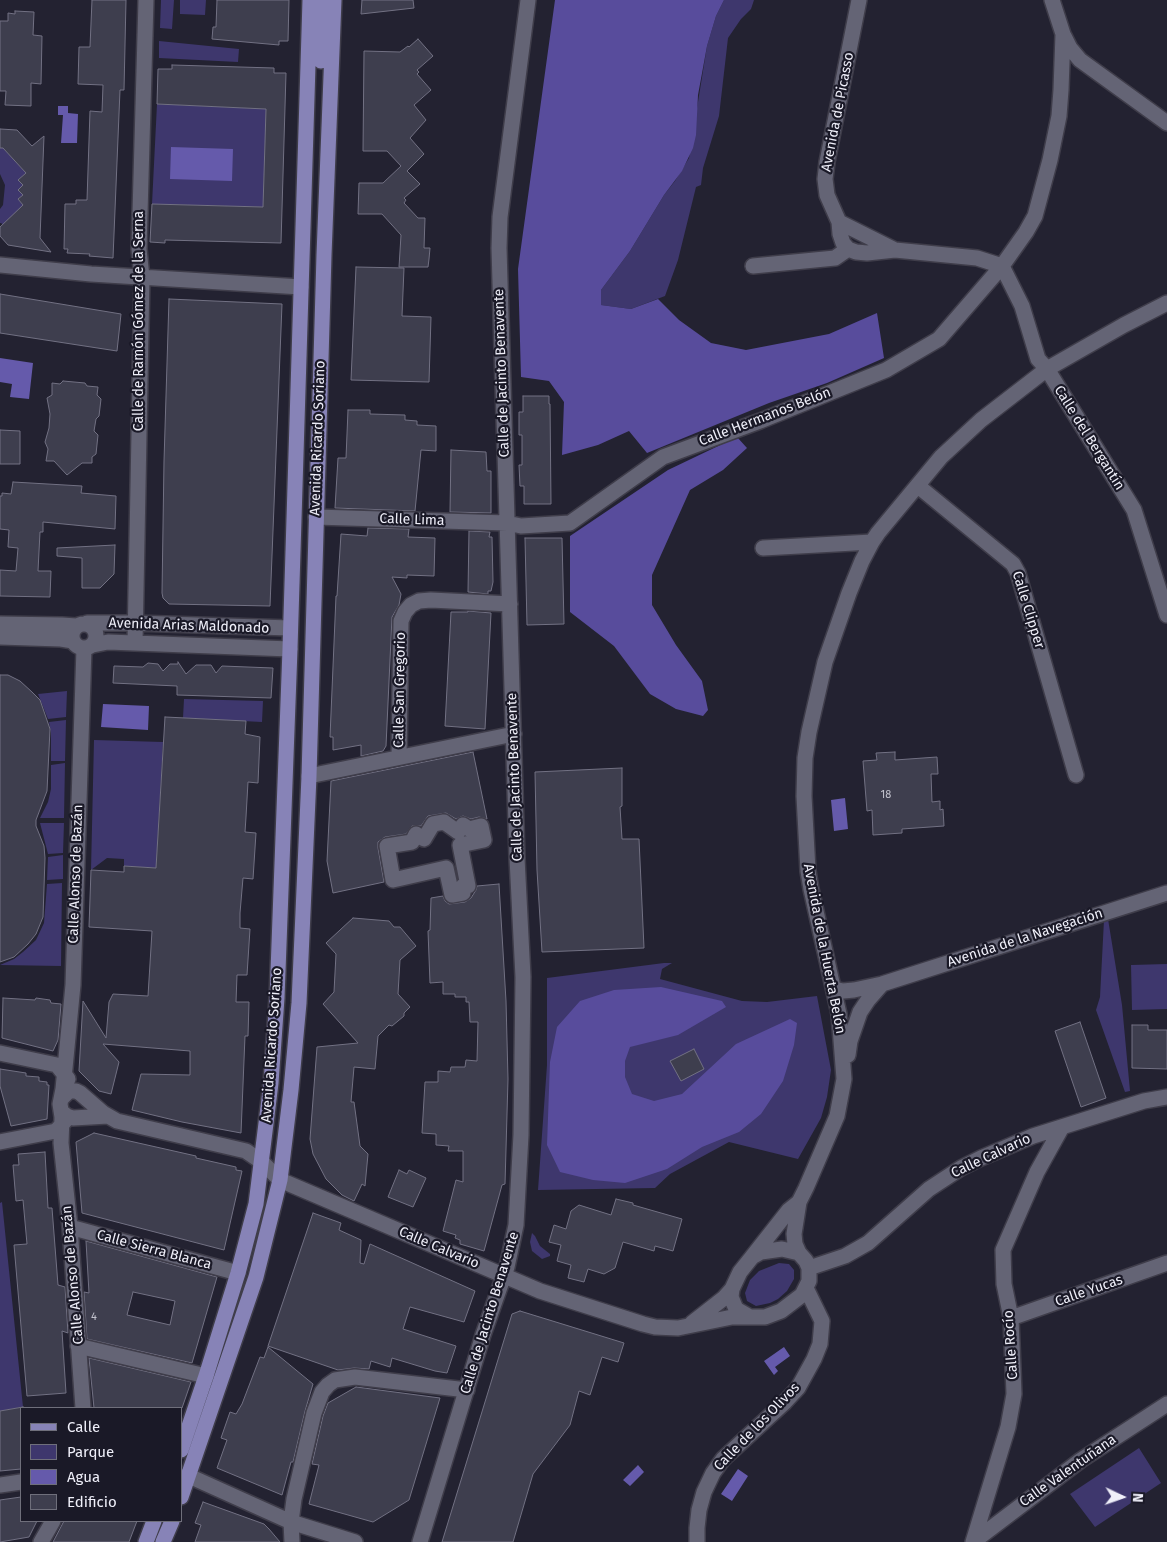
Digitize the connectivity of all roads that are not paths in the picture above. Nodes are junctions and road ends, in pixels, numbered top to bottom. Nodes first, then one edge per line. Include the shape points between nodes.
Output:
1 (146, 0) edge
2 (310, 0) edge
3 (323, 0) edge
4 (334, 0) edge
5 (528, 0) edge
6 (859, 0) edge
7 (1052, 0) edge
8 (1063, 34) junction
9 (1167, 123) edge
10 (328, 127) junction
11 (839, 222) junction
12 (848, 249) junction
13 (896, 250) junction
14 (0, 265) edge
15 (753, 266) dead end
16 (1002, 266) junction
17 (142, 277) junction
18 (301, 286) junction
19 (1167, 303) edge
20 (1046, 369) junction
21 (918, 486) junction
22 (316, 517) junction
23 (507, 523) junction
24 (872, 542) junction
25 (763, 548) dead end
26 (510, 604) junction
27 (313, 612) junction
28 (1167, 615) edge
29 (135, 623) junction
30 (0, 624) edge
31 (0, 637) edge
32 (82, 637) junction
33 (292, 639) junction
34 (135, 643) junction
35 (514, 734) junction
36 (399, 757) junction
37 (1076, 775) dead end
38 (309, 776) junction
39 (446, 868) joint
40 (304, 877) junction
41 (1167, 893) edge
42 (882, 984) junction
43 (834, 989) junction
44 (0, 1053) edge
45 (63, 1067) junction
46 (844, 1079) junction
47 (82, 1095) junction
48 (1167, 1097) edge
49 (108, 1116) junction
50 (64, 1119) junction
51 (1062, 1127) junction
52 (0, 1142) edge
53 (262, 1162) junction
54 (280, 1180) junction
55 (799, 1202) junction
56 (256, 1204) junction
57 (70, 1227) junction
58 (799, 1253) junction
59 (752, 1257) junction
60 (1167, 1263) edge
61 (809, 1268) junction
62 (238, 1273) junction
63 (504, 1276) junction
64 (732, 1288) junction
65 (806, 1288) junction
66 (750, 1317) junction
67 (1011, 1318) junction
68 (687, 1327) junction
69 (78, 1346) junction
70 (206, 1376) junction
71 (467, 1390) junction
72 (1167, 1404) edge
73 (83, 1407) edge
74 (182, 1447) edge
75 (185, 1477) edge
76 (20, 1482) edge
77 (0, 1485) edge
78 (182, 1492) edge
79 (52, 1522) edge
80 (154, 1522) edge
81 (172, 1522) edge
82 (291, 1522) junction
83 (41, 1542) edge
84 (146, 1542) edge
85 (163, 1542) edge
86 (292, 1542) edge
87 (355, 1542) edge
88 (420, 1542) edge
89 (697, 1542) edge
90 (973, 1542) edge

1 - 17 street, Calle de Ramón Gómez de la Serna via 139,249
2 - 18 main road, Avenida Ricardo Soriano
3 - 10 main road via 321,70
4 - 10 main road, Avenida Ricardo Soriano
5 - 23 street, Calle de Jacinto Benavente via 499,240
6 - 11 street, Avenida de Picasso via 825,179 827,195
7 - 8 street
8 - 9 street via 1080,60
8 - 16 street, Calle Hermanos Belón via 1059,116 1050,160 1035,216
10 - 22 main road, Avenida Ricardo Soriano
11 - 12 street, Avenida de Picasso via 840,234
11 - 13 street
12 - 13 street via 867,253
12 - 15 street via 835,258
13 - 16 street via 977,258
14 - 17 street
16 - 20 street, Calle del Bergantín via 1022,306 1038,359
16 - 23 street, Calle Hermanos Belón via 939,339 886,370 663,457 575,521 562,525
17 - 18 street
17 - 29 street, Calle de Ramón Gómez de la Serna
18 - 33 main road, Avenida Ricardo Soriano
19 - 20 street, Avenida de la Huerta Belón
20 - 21 street, Avenida de la Huerta Belón via 959,440
20 - 28 street, Calle del Bergantín via 1134,510
21 - 24 street, Avenida de la Huerta Belón
21 - 37 street, Calle Clipper via 1013,564 1018,573
22 - 23 street, Calle Lima
22 - 27 main road, Avenida Ricardo Soriano
23 - 26 street, Calle de Jacinto Benavente
24 - 25 street
24 - 43 street, Avenida de la Huerta Belón via 849,593 825,662 806,758 806,854
26 - 35 street, Calle de Jacinto Benavente
26 - 36 street, Calle San Gregorio via 431,600 419,601 405,612 401,621
27 - 33 main road
27 - 38 main road, Avenida Ricardo Soriano
29 - 32 street, Avenida Arias Maldonado
29 - 33 street, Avenida Arias Maldonado
29 - 34 street, Calle de Ramón Gómez de la Serna
30 - 32 street, Avenida Arias Maldonado via 62,625
31 - 32 street, Avenida Arias Maldonado
32 - 34 street, Avenida Arias Maldonado
32 - 45 street, Calle Alonso de Bazán via 73,985
33 - 34 street, Avenida Arias Maldonado
33 - 40 main road, Avenida Ricardo Soriano via 302,655 296,846
33 - 53 main road, Avenida Ricardo Soriano via 277,998
35 - 36 street
35 - 63 street, Calle de Jacinto Benavente via 523,1045 516,1225
36 - 38 street
38 - 40 main road, Avenida Ricardo Soriano
39 - 39 street via 452,894 463,893 463,886 468,886 460,845 484,840 481,826 469,829 463,825 458,832 444,822 433,824 424,839 416,834 412,842 387,846 393,880
40 - 54 main road, Avenida Ricardo Soriano via 299,1003
41 - 42 street, Avenida de la Navegación
42 - 43 street, Avenida de la Navegación via 854,990
42 - 46 street via 860,1012 850,1041
43 - 46 street, Avenida de la Huerta Belón
44 - 45 street
45 - 47 street
45 - 50 street, Calle Alonso de Bazán
46 - 55 street, Avenida de la Huerta Belón via 837,1116
47 - 49 street
47 - 50 street via 86,1108 83,1114
47 - 50 street via 69,1092
48 - 51 street, Calle Calvario
49 - 50 street
49 - 53 street via 246,1151
50 - 52 street
50 - 57 street, Calle Alonso de Bazán
51 - 61 street, Calle Calvario via 1009,1145 961,1168 929,1188 868,1243 845,1256
51 - 67 street, Calle Rocío via 1037,1172 1003,1250 1004,1284
53 - 54 street
53 - 56 main road, Avenida Ricardo Soriano
54 - 56 main road via 264,1191
54 - 63 street, Calle Calvario
54 - 75 main road, Avenida Ricardo Soriano via 256,1277
55 - 58 street, Avenida de la Huerta Belón via 794,1244
55 - 59 street, Avenida de la Huerta Belón
56 - 62 main road, Avenida Ricardo Soriano
57 - 62 street, Calle Sierra Blanca
57 - 69 street, Calle Alonso de Bazán
58 - 59 street via 773,1250
58 - 61 street
59 - 64 street
60 - 67 street, Calle Yucas
61 - 65 street
62 - 70 main road, Avenida Ricardo Soriano
63 - 68 street, Calle Calvario via 540,1291 649,1325
63 - 71 street, Calle de Jacinto Benavente
64 - 66 street via 736,1310
64 - 68 street
65 - 66 street via 781,1312
65 - 89 street, Calle de los Olivos via 822,1321 820,1344 814,1359 786,1402 723,1459 713,1473 699,1510
66 - 68 street, Calle Calvario
67 - 90 street, Calle Rocío via 1012,1409
69 - 70 street
69 - 73 street, Calle Alonso de Bazán
70 - 74 main road, Avenida Ricardo Soriano
71 - 82 street via 354,1377 335,1380 328,1385 318,1402
71 - 88 street, Calle de Jacinto Benavente
72 - 90 street, Calle Valentuñana via 1081,1460
75 - 78 main road, Avenida Ricardo Soriano
75 - 82 street
76 - 77 street
79 - 83 street
80 - 84 main road
81 - 85 main road
82 - 86 street
82 - 87 street

